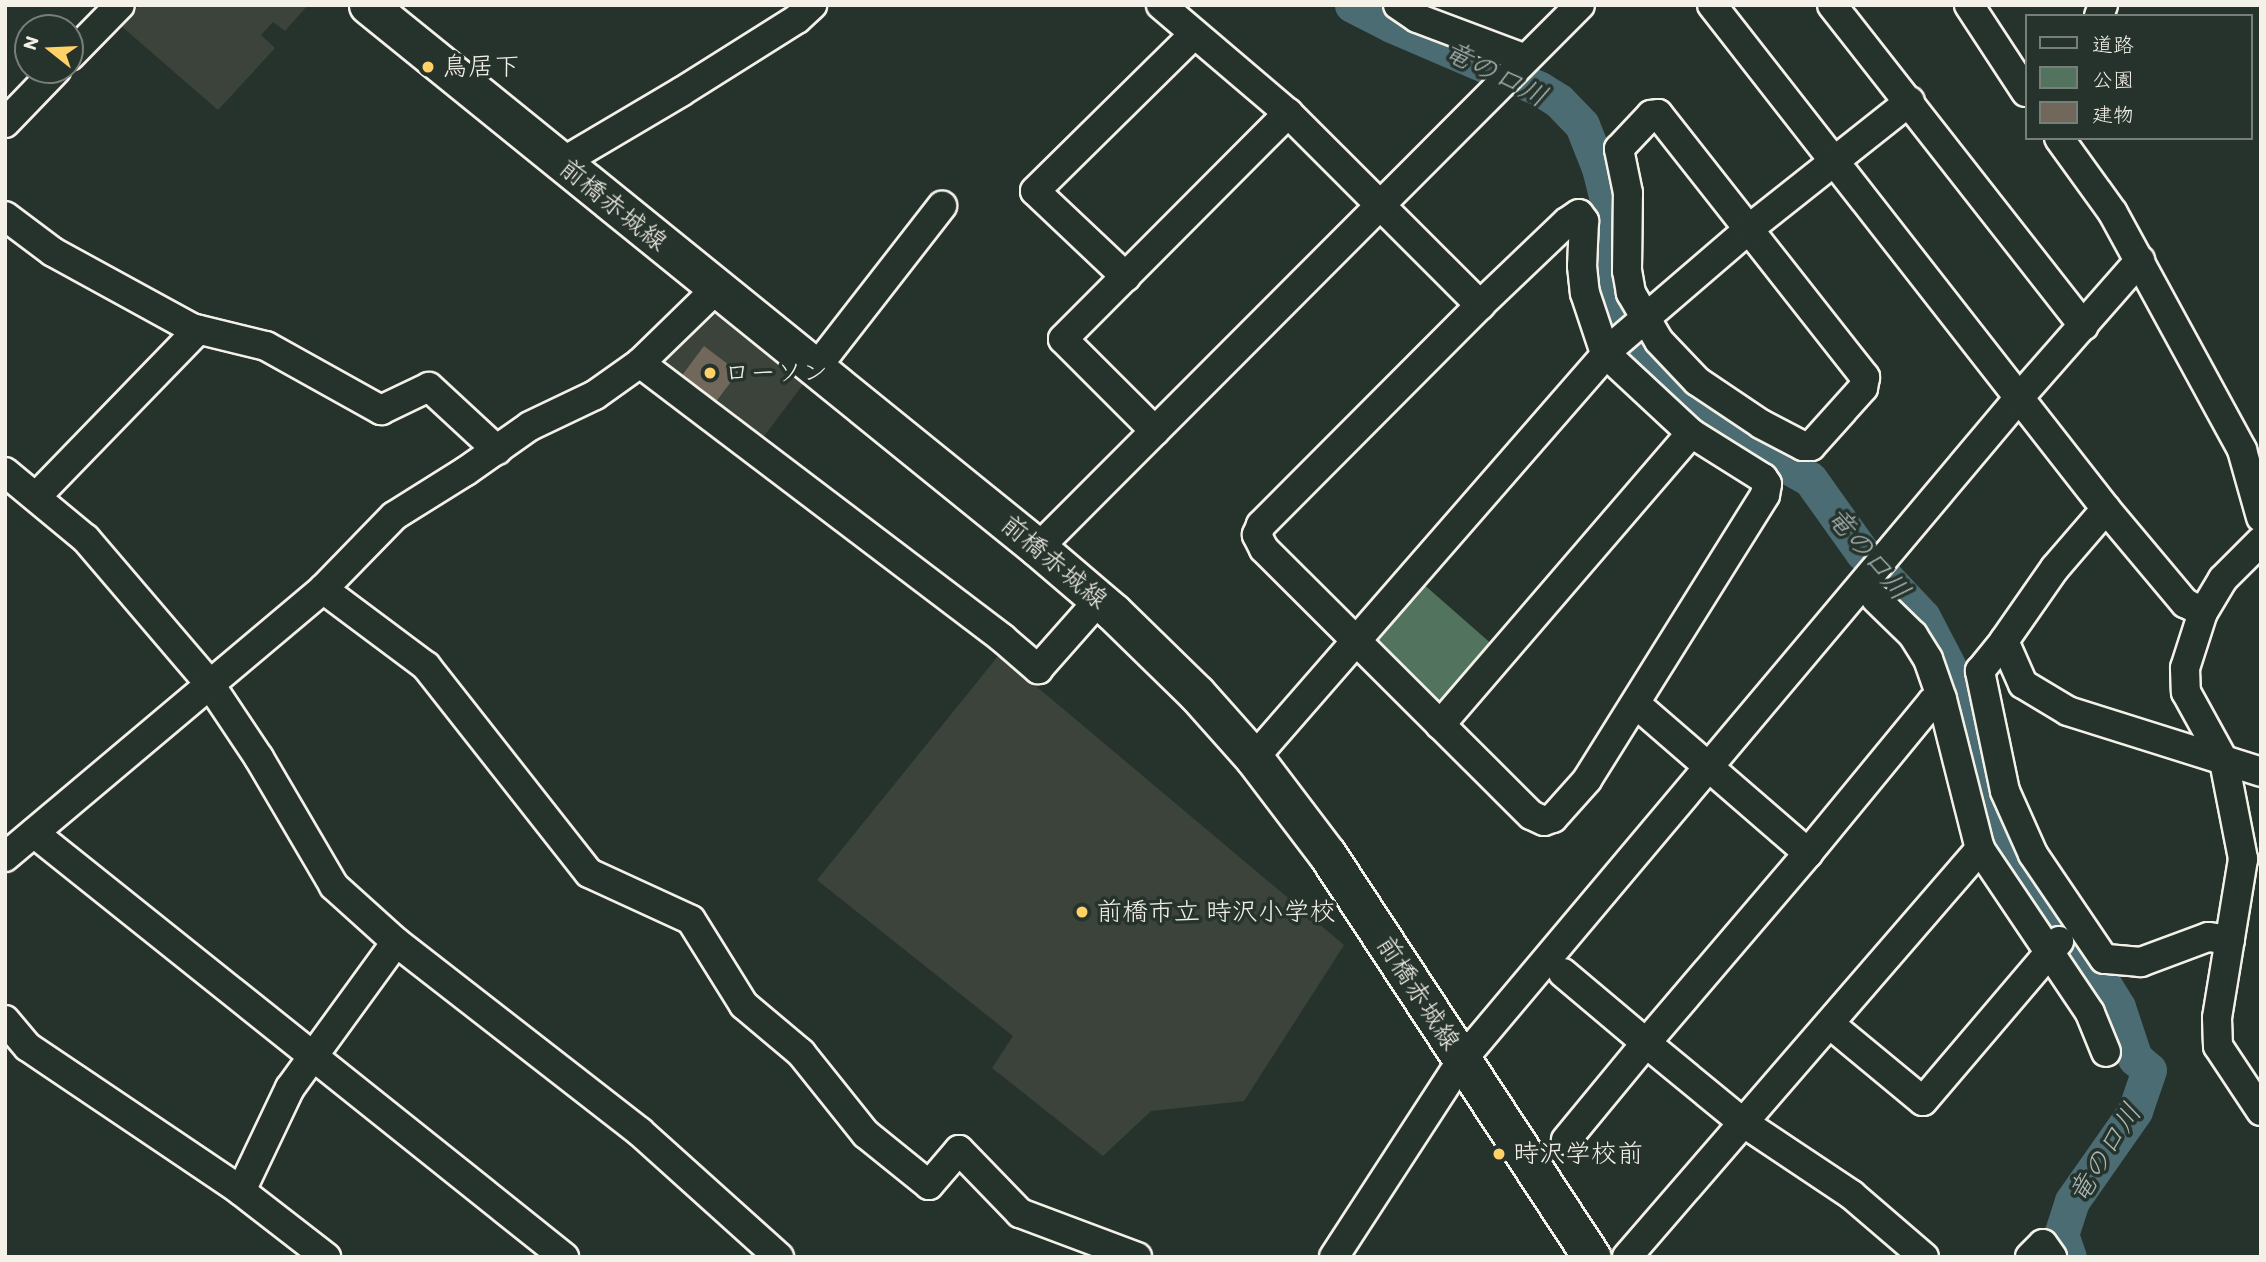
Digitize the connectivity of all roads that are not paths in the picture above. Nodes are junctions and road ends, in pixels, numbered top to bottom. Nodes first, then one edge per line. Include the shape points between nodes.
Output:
1 (120, 5) edge
2 (812, 5) edge
3 (1161, 5) edge
4 (1580, 5) edge
5 (1712, 5) edge
6 (1832, 5) edge
7 (1969, 5) edge
8 (1400, 6) edge
9 (377, 8) edge
10 (1194, 34) junction
11 (84, 42) edge
12 (1524, 61) junction
13 (42, 84) edge
14 (2024, 89) edge
15 (1910, 102) junction
16 (1288, 113) junction
17 (5, 122) edge
18 (2060, 140) edge
19 (1833, 161) junction
20 (561, 163) junction
21 (942, 206) dead end
22 (1381, 206) junction
23 (5, 216) edge
24 (1750, 228) junction
25 (2140, 260) junction
26 (1126, 277) junction
27 (717, 288) junction
28 (1480, 305) junction
29 (1641, 322) junction
30 (2084, 326) junction
31 (198, 330) junction
32 (1609, 350) junction
33 (640, 363) junction
34 (815, 369) junction
35 (2018, 399) junction
36 (1155, 431) junction
37 (1690, 433) junction
38 (497, 450) junction
39 (5, 472) edge
40 (36, 497) junction
41 (2106, 509) junction
42 (2261, 517) edge
43 (2261, 541) edge
44 (1038, 548) junction
45 (1878, 577) junction
46 (323, 589) junction
47 (1099, 600) junction
48 (2203, 612) junction
49 (2004, 641) junction
50 (1357, 642) junction
51 (209, 683) junction
52 (1942, 699) junction
53 (1636, 704) junction
54 (1440, 725) junction
55 (1254, 758) junction
56 (2224, 761) junction
57 (1710, 766) junction
58 (2261, 772) edge
59 (34, 834) junction
60 (1980, 849) junction
61 (1808, 853) junction
62 (5, 857) edge
63 (2075, 922) junction
64 (2230, 940) junction
65 (396, 942) junction
66 (2051, 951) junction
67 (1563, 973) dead end
68 (5, 1020) edge
69 (1831, 1025) junction
70 (1646, 1043) junction
71 (2106, 1052) dead end
72 (313, 1056) junction
73 (1462, 1060) junction
74 (2261, 1111) edge
75 (1741, 1121) junction
76 (1566, 1140) dead end
77 (241, 1191) junction
78 (326, 1257) edge
79 (564, 1257) edge
80 (779, 1257) edge
81 (1137, 1257) edge
82 (1335, 1257) edge
83 (1592, 1257) edge
84 (1627, 1257) edge
85 (1924, 1257) edge
86 (2030, 1257) edge
87 (2052, 1257) edge

1 - 11 street
2 - 20 street via 681,93
3 - 10 street
4 - 12 street
5 - 19 street
6 - 15 street
7 - 14 street
8 - 12 street via 1418,18
9 - 20 main road, 前橋赤城線
10 - 16 street
10 - 26 street via 1035,191
12 - 22 street
13 - 17 street
15 - 19 street
15 - 30 street
16 - 22 street
16 - 26 street
18 - 25 street
19 - 24 street
19 - 35 street
20 - 27 main road, 前橋赤城線
21 - 34 street
22 - 28 street
22 - 36 street
23 - 31 street via 52,252
24 - 29 street
24 - 29 street via 1663,118 1651,115 1619,149 1628,193 1627,271
24 - 29 street via 1865,377 1863,388 1817,443 1803,446 1726,402 1697,381
25 - 30 street
25 - 42 street via 2242,450
26 - 36 street via 1063,340
27 - 33 street
27 - 34 main road, 前橋赤城線
28 - 32 street via 1579,214 1584,221 1585,293
28 - 50 street via 1261,525 1257,536 1264,549
29 - 32 street
30 - 35 street
31 - 38 street via 266,346 381,410 429,387
31 - 40 street
32 - 37 street
32 - 50 street
33 - 38 street via 595,395 530,426
33 - 47 street via 1038,670
34 - 44 main road, 前橋赤城線
35 - 41 street
35 - 45 street
36 - 44 street
37 - 53 street via 1763,478 1765,495
37 - 54 street
38 - 46 street via 394,516
39 - 40 street
40 - 51 street via 86,539
41 - 48 street via 2185,603
41 - 49 street via 2055,568
43 - 48 street via 2223,579
44 - 47 main road, 前橋赤城線
45 - 52 street via 1928,659
45 - 57 street
46 - 51 street
46 - 81 street via 426,666 589,873 691,920 744,1005 800,1053 866,1134 929,1185 959,1150 1020,1213
47 - 55 main road, 前橋赤城線 via 1197,694
48 - 56 street via 2185,668 2186,692
49 - 56 street via 2023,684 2068,711
49 - 63 street via 1980,671 2005,792 2033,854
50 - 54 street
50 - 55 street
51 - 59 street
51 - 65 street via 334,886
52 - 60 street
52 - 61 street via 1932,702
53 - 54 street via 1587,780 1553,818 1544,821 1531,815
53 - 57 street
55 - 73 main road, 前橋赤城線 via 1327,855
56 - 58 street
56 - 64 street via 2243,859
57 - 61 street
57 - 73 street
59 - 62 street
59 - 72 street
60 - 66 street
60 - 69 street
61 - 70 street
63 - 64 street via 2104,959 2141,962 2208,937
63 - 66 street
64 - 74 street via 2217,1018 2218,1046
65 - 72 street
65 - 80 street via 640,1132
66 - 69 street via 1923,1101
66 - 71 street via 2090,1013
67 - 70 street
68 - 77 street via 28,1047
69 - 75 street
70 - 75 street
70 - 76 street
72 - 77 street via 290,1088
72 - 79 street
73 - 82 street
73 - 83 main road, 前橋赤城線
75 - 84 street
75 - 85 street via 1852,1195
77 - 78 street
86 - 87 street via 2043,1244

